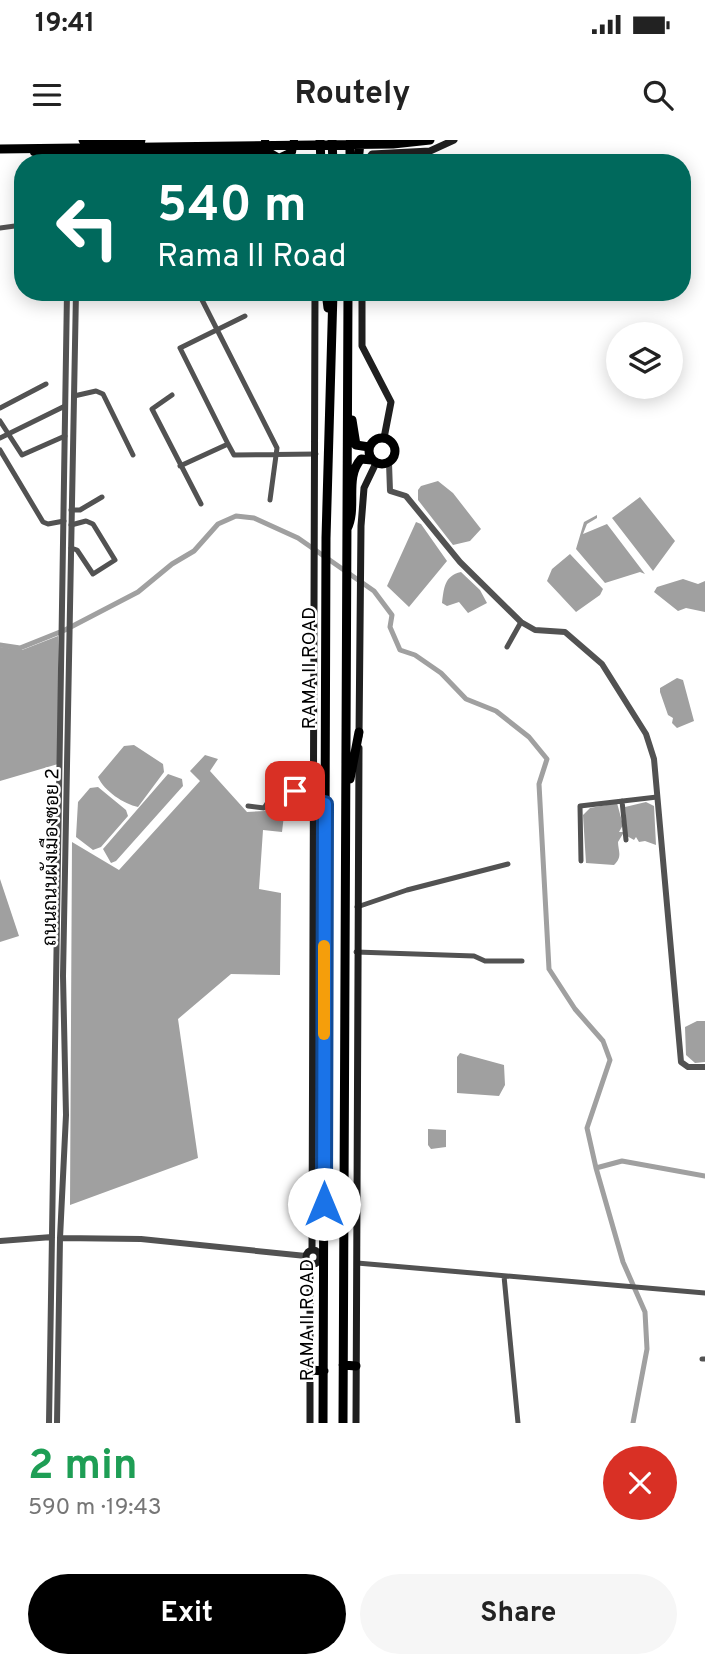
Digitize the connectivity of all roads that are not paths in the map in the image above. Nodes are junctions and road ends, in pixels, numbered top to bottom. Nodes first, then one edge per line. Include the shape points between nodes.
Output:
1 (83, 140) edge
2 (141, 140) edge
3 (430, 140) edge
4 (454, 140) edge
5 (294, 143) edge
6 (320, 143) edge
7 (96, 148) edge
8 (0, 149) edge
9 (61, 154) joint
10 (135, 154) edge
11 (372, 154) edge
12 (67, 301) edge
13 (76, 301) edge
14 (202, 301) edge
15 (316, 301) edge
16 (327, 301) edge
17 (333, 301) edge
18 (348, 301) edge
19 (362, 301) edge
20 (245, 317) dead end
21 (216, 330) junction
22 (332, 341) junction
23 (347, 359) junction
24 (46, 384) dead end
25 (172, 395) dead end
26 (74, 396) junction
27 (65, 406) junction
28 (0, 408) edge
29 (0, 421) edge
30 (7, 434) junction
31 (65, 436) junction
32 (0, 438) edge
33 (384, 438) junction
34 (228, 444) junction
35 (369, 447) junction
36 (0, 450) edge
37 (316, 454) junction
38 (133, 455) dead end
39 (276, 455) junction
40 (374, 462) junction
41 (389, 463) junction
42 (180, 466) junction
43 (102, 497) dead end
44 (270, 500) dead end
45 (201, 504) dead end
46 (71, 510) junction
47 (64, 521) junction
48 (71, 526) junction
49 (345, 534) junction
50 (71, 548) junction
51 (66, 618) junction
52 (521, 622) junction
53 (507, 647) dead end
54 (359, 732) junction
55 (657, 797) junction
56 (313, 799) junction
57 (622, 801) junction
58 (325, 804) junction
59 (346, 804) junction
60 (248, 806) dead end
61 (626, 840) dead end
62 (582, 861) dead end
63 (508, 864) dead end
64 (357, 907) junction
65 (356, 952) junction
66 (522, 961) dead end
67 (60, 1004) junction
68 (705, 1067) edge
69 (52, 1237) junction
70 (60, 1238) junction
71 (0, 1241) edge
72 (314, 1256) junction
73 (357, 1264) junction
74 (504, 1276) junction
75 (705, 1293) edge
76 (343, 1365) junction
77 (356, 1366) junction
78 (310, 1370) junction
79 (324, 1371) junction
80 (49, 1423) edge
81 (57, 1423) edge
82 (310, 1423) edge
83 (323, 1423) edge
84 (343, 1423) edge
85 (356, 1423) edge
86 (518, 1423) edge

1 - 7 highway
2 - 7 highway
3 - 7 highway
4 - 11 main road via 430,151
5 - 6 highway
7 - 8 highway
7 - 9 main road
7 - 10 main road
8 - 9 main road
12 - 27 street, ถนนถนนผังเมืองซอย 2
13 - 26 street, ถนนถนนผังเมืองซอย 2
14 - 21 street
15 - 37 main road, RAMA II ROAD
16 - 22 highway
17 - 22 highway, RAMA II ROAD
18 - 23 highway, RAMA II ROAD
19 - 33 main road via 362,346 391,402
20 - 21 street
21 - 34 street via 180,348
21 - 39 street via 273,439
22 - 58 highway, RAMA II ROAD
23 - 35 highway via 352,430 356,445
23 - 49 highway, RAMA II ROAD
24 - 28 street
25 - 42 street via 152,409
26 - 38 street via 103,394
26 - 46 street, ถนนถนนผังเมืองซอย 2
27 - 30 street
27 - 31 street, ถนนถนนผังเมืองซอย 2
29 - 30 street
30 - 31 street via 22,455
30 - 32 street
31 - 47 street, ถนนถนนผังเมืองซอย 2
33 - 35 highway
33 - 41 highway via 394,446
34 - 39 street via 234,455
34 - 42 street
35 - 40 highway
36 - 47 street via 44,522
37 - 39 street
37 - 56 main road, RAMA II ROAD
39 - 44 street
40 - 41 highway
40 - 49 highway via 361,459 354,468 352,519
40 - 54 main road via 364,488
41 - 52 street via 390,491 406,496 460,562
42 - 45 street
43 - 46 street
46 - 48 street, ถนนถนนผังเมืองซอย 2
47 - 51 street, ถนนถนนผังเมืองซอย 2
48 - 50 street, ถนนถนนผังเมืองซอย 2
48 - 50 street via 86,521 93,524 115,561 93,574
49 - 59 highway, RAMA II ROAD
50 - 51 street, ถนนถนนผังเมืองซอย 2
51 - 67 street, ถนนถนนผังเมืองซอย 2
52 - 53 street
52 - 55 street via 535,631 565,632 602,664 646,734 654,759
54 - 59 highway
54 - 64 main road
55 - 57 street
55 - 68 street via 681,1062
56 - 58 highway
56 - 60 street via 277,788 264,807
56 - 72 main road, RAMA II ROAD
57 - 61 street
57 - 62 street via 580,806
58 - 72 highway, RAMA II ROAD
59 - 76 highway, RAMA II ROAD
63 - 64 street
64 - 65 main road
65 - 66 street
65 - 73 main road
67 - 69 street, ถนนถนนผังเมืองซอย 2
67 - 70 street, ถนนถนนผังเมืองซอย 2 via 66,1115
69 - 71 street
69 - 80 street, ถนนถนนผังเมืองซอย 2
70 - 72 street via 141,1239
70 - 81 street, ถนนถนนผังเมืองซอย 2
72 - 78 main road, RAMA II ROAD
72 - 79 highway, RAMA II ROAD
73 - 74 street
73 - 77 main road
74 - 75 street
74 - 86 street
76 - 77 highway
76 - 84 highway, RAMA II ROAD
77 - 85 main road
78 - 79 highway
78 - 82 main road, RAMA II ROAD
79 - 83 highway, RAMA II ROAD

